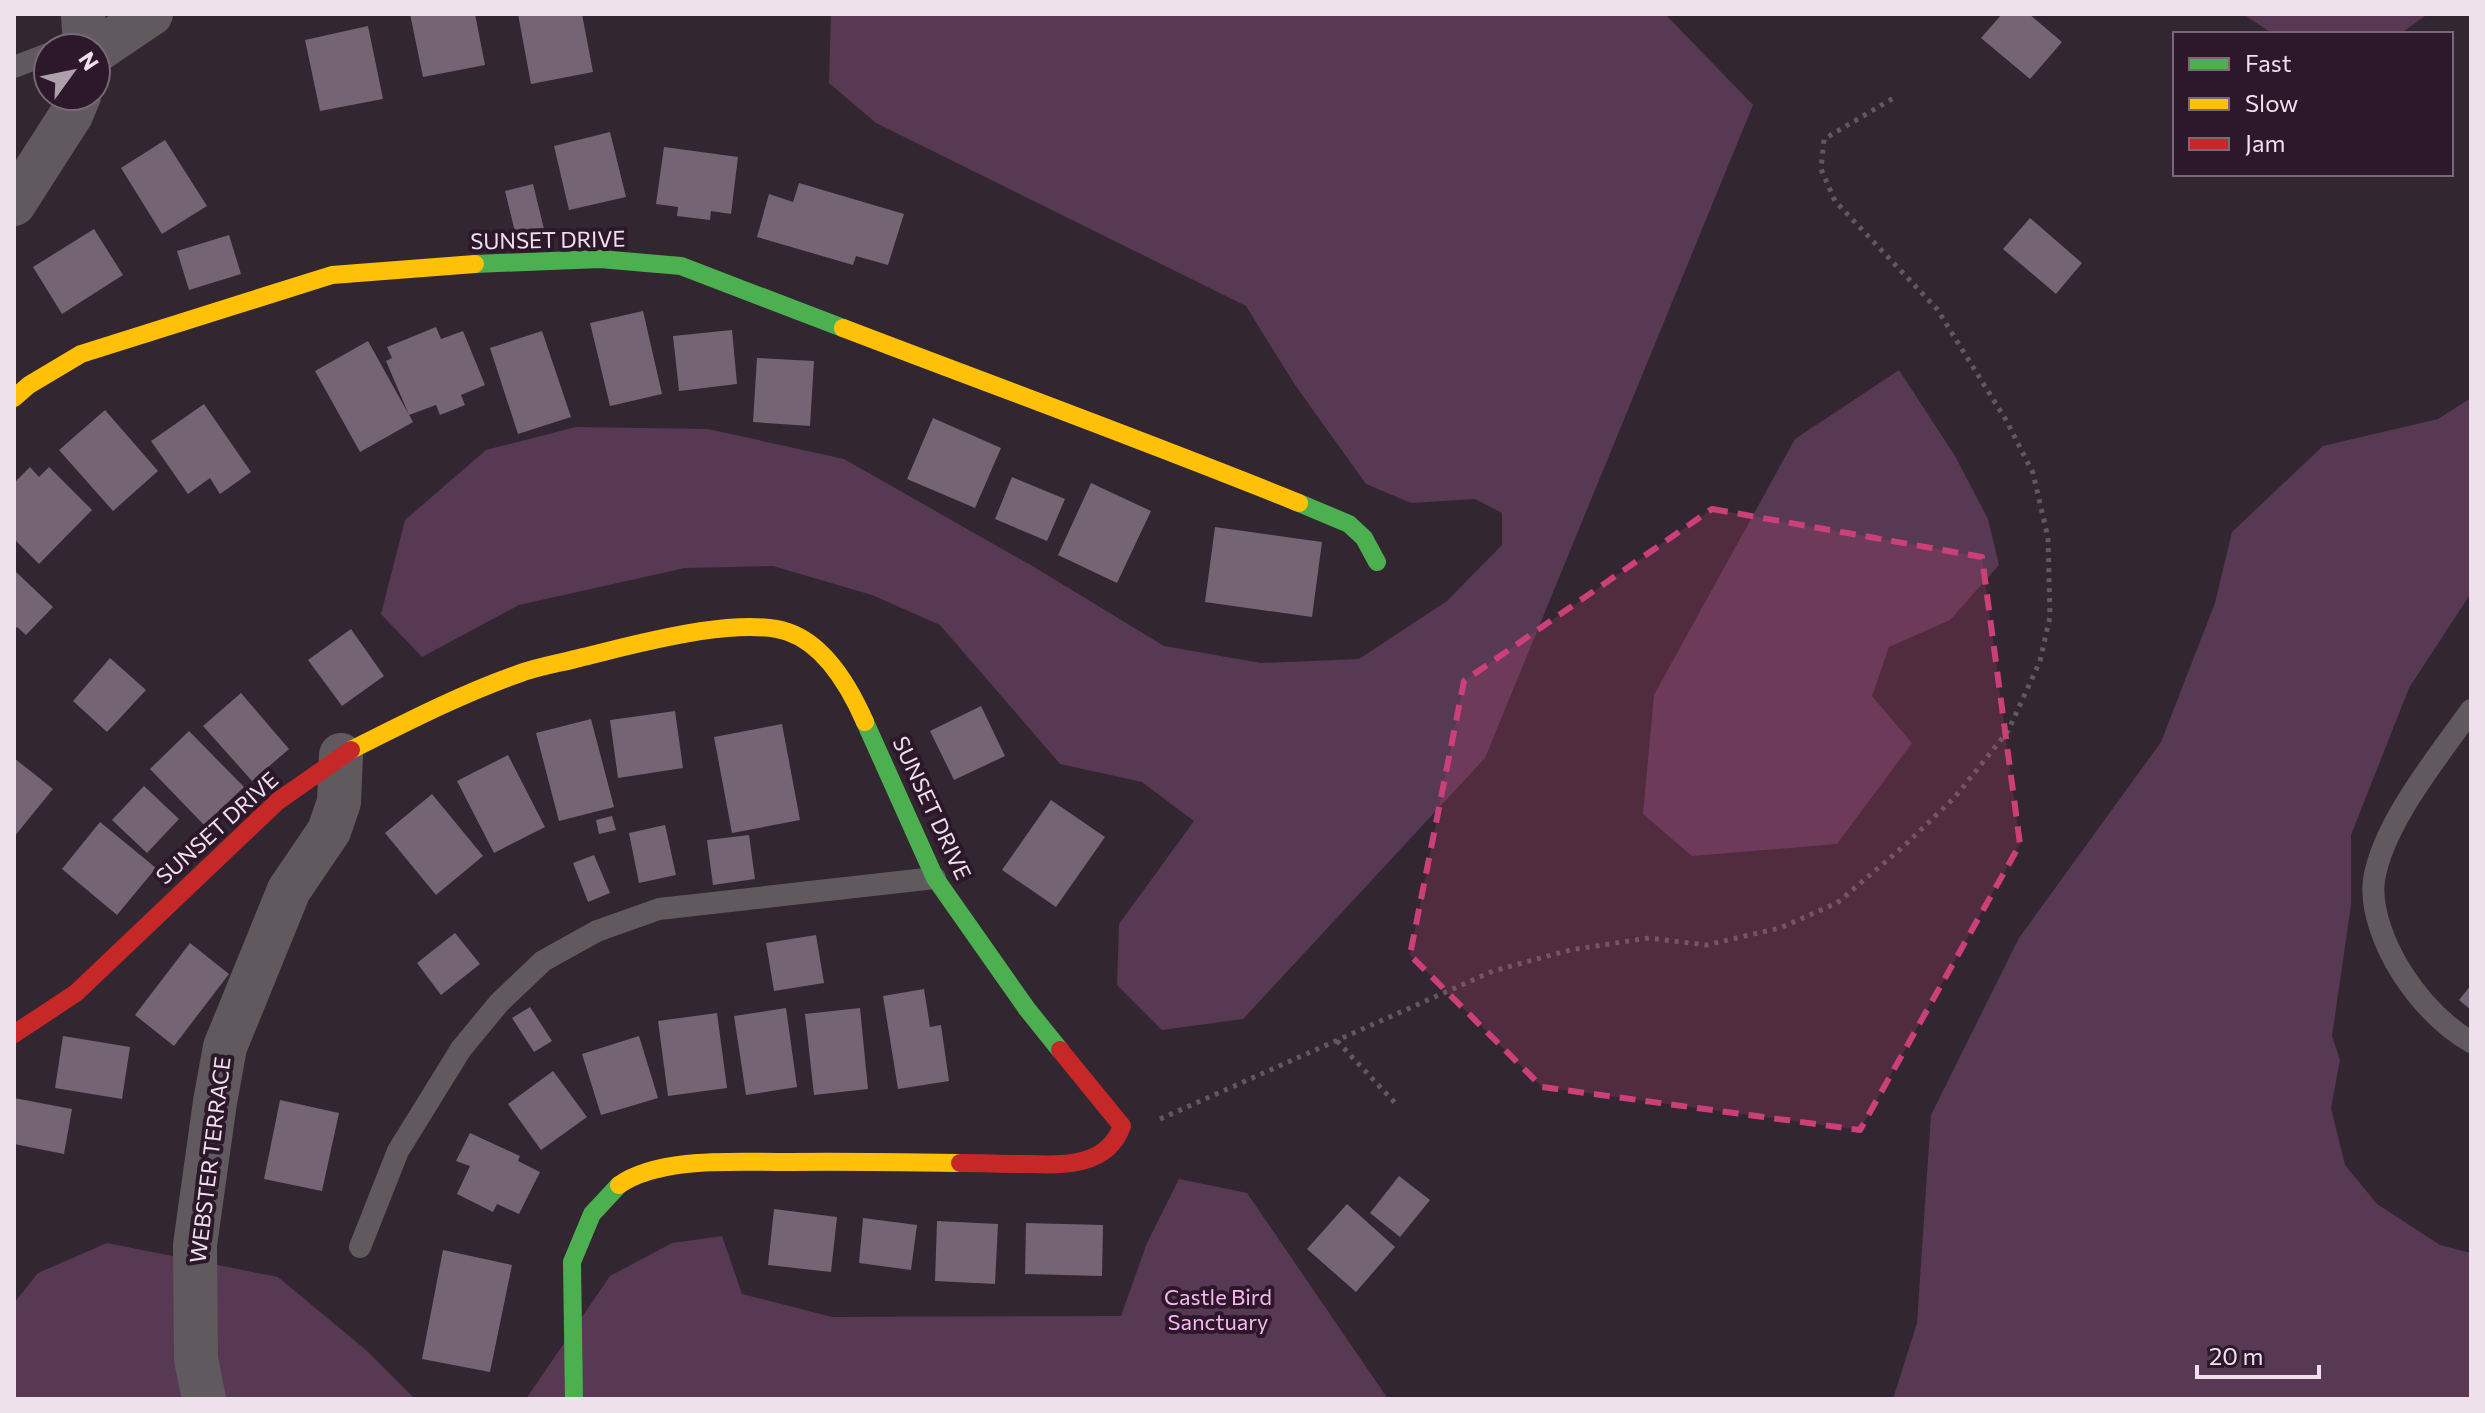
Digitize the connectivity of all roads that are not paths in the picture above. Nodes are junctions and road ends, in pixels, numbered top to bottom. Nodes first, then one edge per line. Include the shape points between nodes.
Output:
1 (151, 14) edge
2 (103, 32) edge
3 (72, 112) edge
4 (14, 204) edge
5 (14, 398) edge
6 (1377, 562) dead end
7 (2471, 710) edge
8 (341, 755) junction
9 (935, 878) junction
10 (14, 1034) edge
11 (2471, 1042) edge
12 (360, 1247) dead end
13 (204, 1399) edge
14 (574, 1399) edge

1 - 2 street
3 - 4 street
5 - 6 street, SUNSET DRIVE via 81,354 332,275 600,259 681,266 1156,445 1349,524
7 - 11 lane via 2388,835 2374,882 2378,925 2395,962 2418,998
8 - 9 street, SUNSET DRIVE via 519,673 672,636 750,627 788,632 818,650 851,690
8 - 10 street, SUNSET DRIVE via 278,801 76,993
8 - 13 street, WEBSTER TERRACE via 339,802 329,831 289,890 225,1047 195,1245 196,1359
9 - 12 lane via 659,909 597,931 543,961 461,1049 398,1151
9 - 14 street, SUNSET DRIVE via 1027,1009 1122,1126 1118,1140 1093,1159 1067,1165 691,1163 631,1177 592,1214 572,1262

